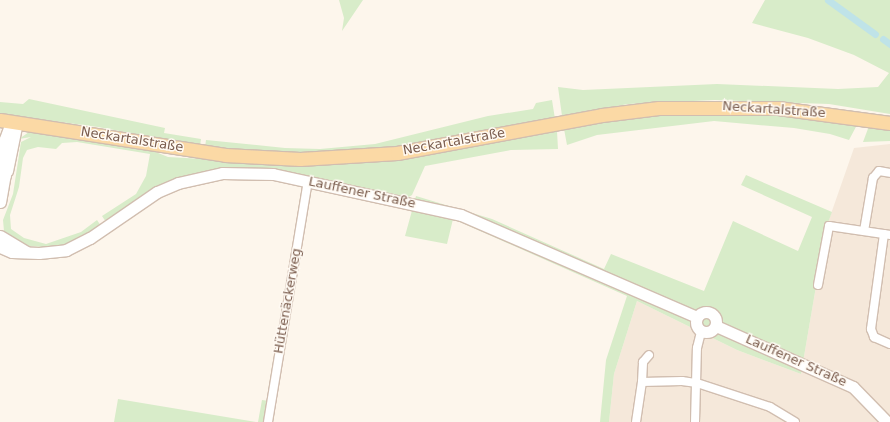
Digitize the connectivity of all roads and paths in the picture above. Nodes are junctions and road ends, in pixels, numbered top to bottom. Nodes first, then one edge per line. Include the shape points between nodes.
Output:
1 (0, 120) edge
2 (17, 122) junction
3 (890, 123) edge
4 (2, 140) edge
5 (890, 173) edge
6 (5, 175) junction
7 (308, 181) junction
8 (0, 202) edge
9 (864, 231) junction
10 (887, 234) edge
11 (0, 236) edge
12 (2, 249) edge
13 (27, 252) junction
14 (818, 284) dead end
15 (697, 318) junction
16 (716, 326) junction
17 (701, 332) junction
18 (890, 344) edge
19 (648, 356) dead end
20 (642, 382) junction
21 (697, 383) junction
22 (268, 422) edge
23 (636, 422) edge
24 (695, 422) edge
25 (795, 422) edge
26 (887, 422) edge

1 - 2 main road, Neckartalstraße
2 - 3 main road, Neckartalstraße via 151,144 259,158 335,158 397,153 588,117 659,108 778,108
2 - 4 street
2 - 6 street via 11,164
4 - 6 street
5 - 9 street via 878,172 873,178
6 - 8 street
7 - 13 street, Lauffener Straße via 255,172 210,174 157,192 81,244 57,252
7 - 15 street, Lauffener Straße via 461,215
7 - 22 street, Hüttenäckerweg
9 - 10 street
9 - 14 street via 829,226
10 - 18 street via 871,329 874,337
11 - 13 street
12 - 13 street, Lauffener Straße
15 - 16 street, Lauffener Straße via 702,312 710,313 716,318
15 - 17 street via 696,326
16 - 17 street via 710,332
16 - 26 street, Lauffener Straße via 853,387
17 - 21 street via 697,348
19 - 20 street via 643,362
20 - 21 street
20 - 23 street
21 - 24 street
21 - 25 street via 770,407

